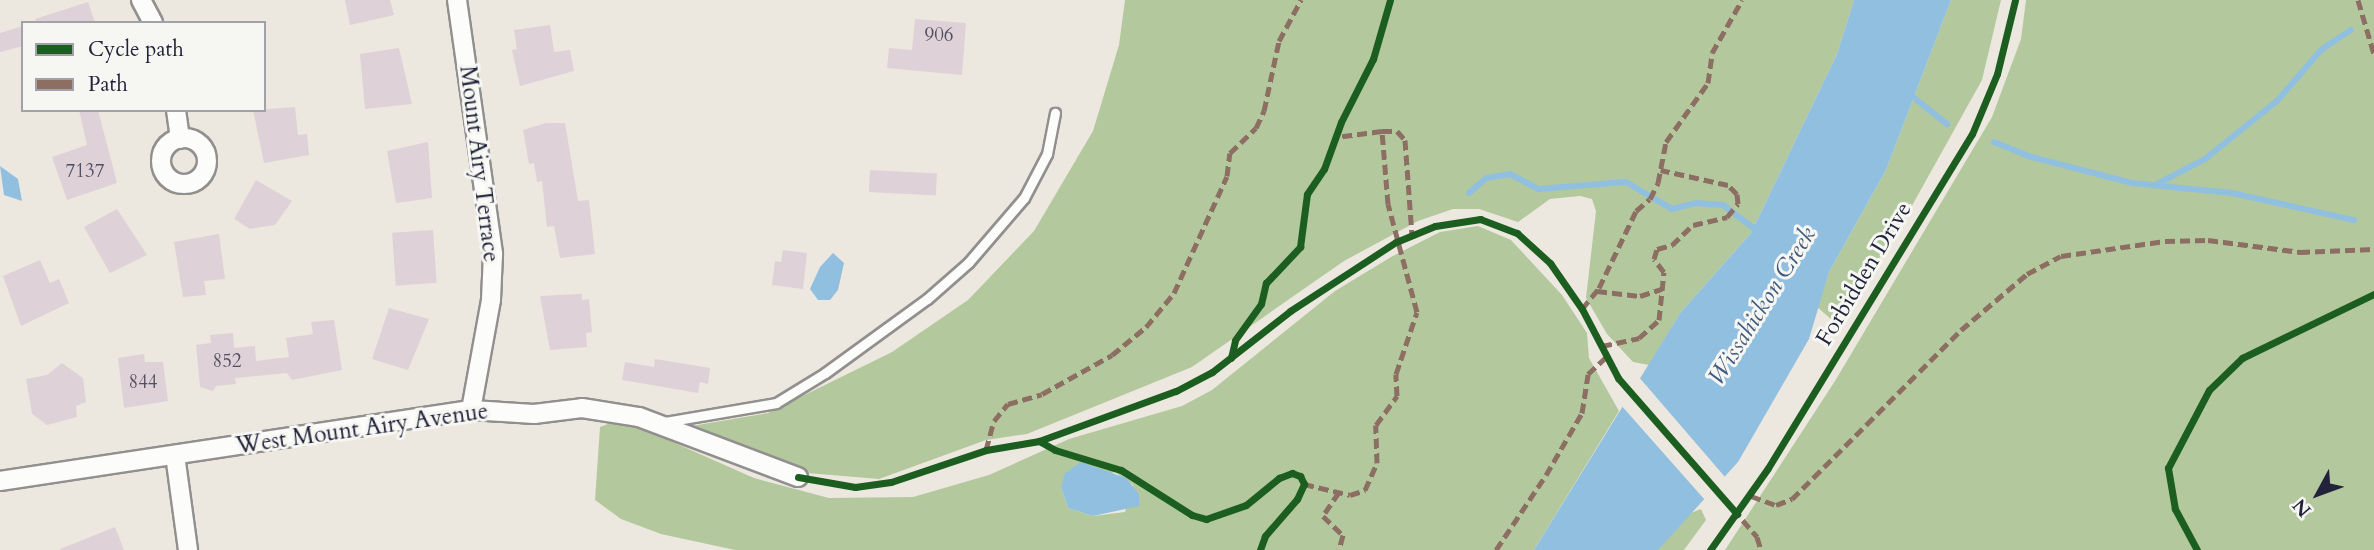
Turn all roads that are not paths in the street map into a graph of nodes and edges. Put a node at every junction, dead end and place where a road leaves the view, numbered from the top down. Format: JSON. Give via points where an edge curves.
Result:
{"nodes":[{"id":1,"x":141,"y":0,"type":"edge"},
{"id":2,"x":457,"y":0,"type":"edge"},
{"id":3,"x":152,"y":21,"type":"edge"},
{"id":4,"x":176,"y":112,"type":"edge"},
{"id":5,"x":1055,"y":113,"type":"dead end"},
{"id":6,"x":180,"y":139,"type":"dead end"},
{"id":7,"x":471,"y":410,"type":"junction"},
{"id":8,"x":656,"y":424,"type":"junction"},
{"id":9,"x":175,"y":455,"type":"junction"},
{"id":10,"x":798,"y":477,"type":"dead end"},
{"id":11,"x":0,"y":481,"type":"edge"},
{"id":12,"x":188,"y":550,"type":"edge"}],
"edges":[{"from":1,"to":3,"type":"street"},
{"from":2,"to":7,"type":"street","name":"Mount Airy Terrace","via":[[493,254],[491,300]]},
{"from":4,"to":6,"type":"street"},
{"from":5,"to":8,"type":"lane","via":[[1047,154],[1024,198],[968,263],[927,299],[776,403]]},
{"from":7,"to":8,"type":"street","name":"West Mount Airy Avenue","via":[[534,414],[605,408]]},
{"from":7,"to":9,"type":"street","name":"West Mount Airy Avenue"},
{"from":8,"to":10,"type":"street","name":"West Mount Airy Avenue"},
{"from":9,"to":11,"type":"street","name":"West Mount Airy Avenue"},
{"from":9,"to":12,"type":"street"}]}
